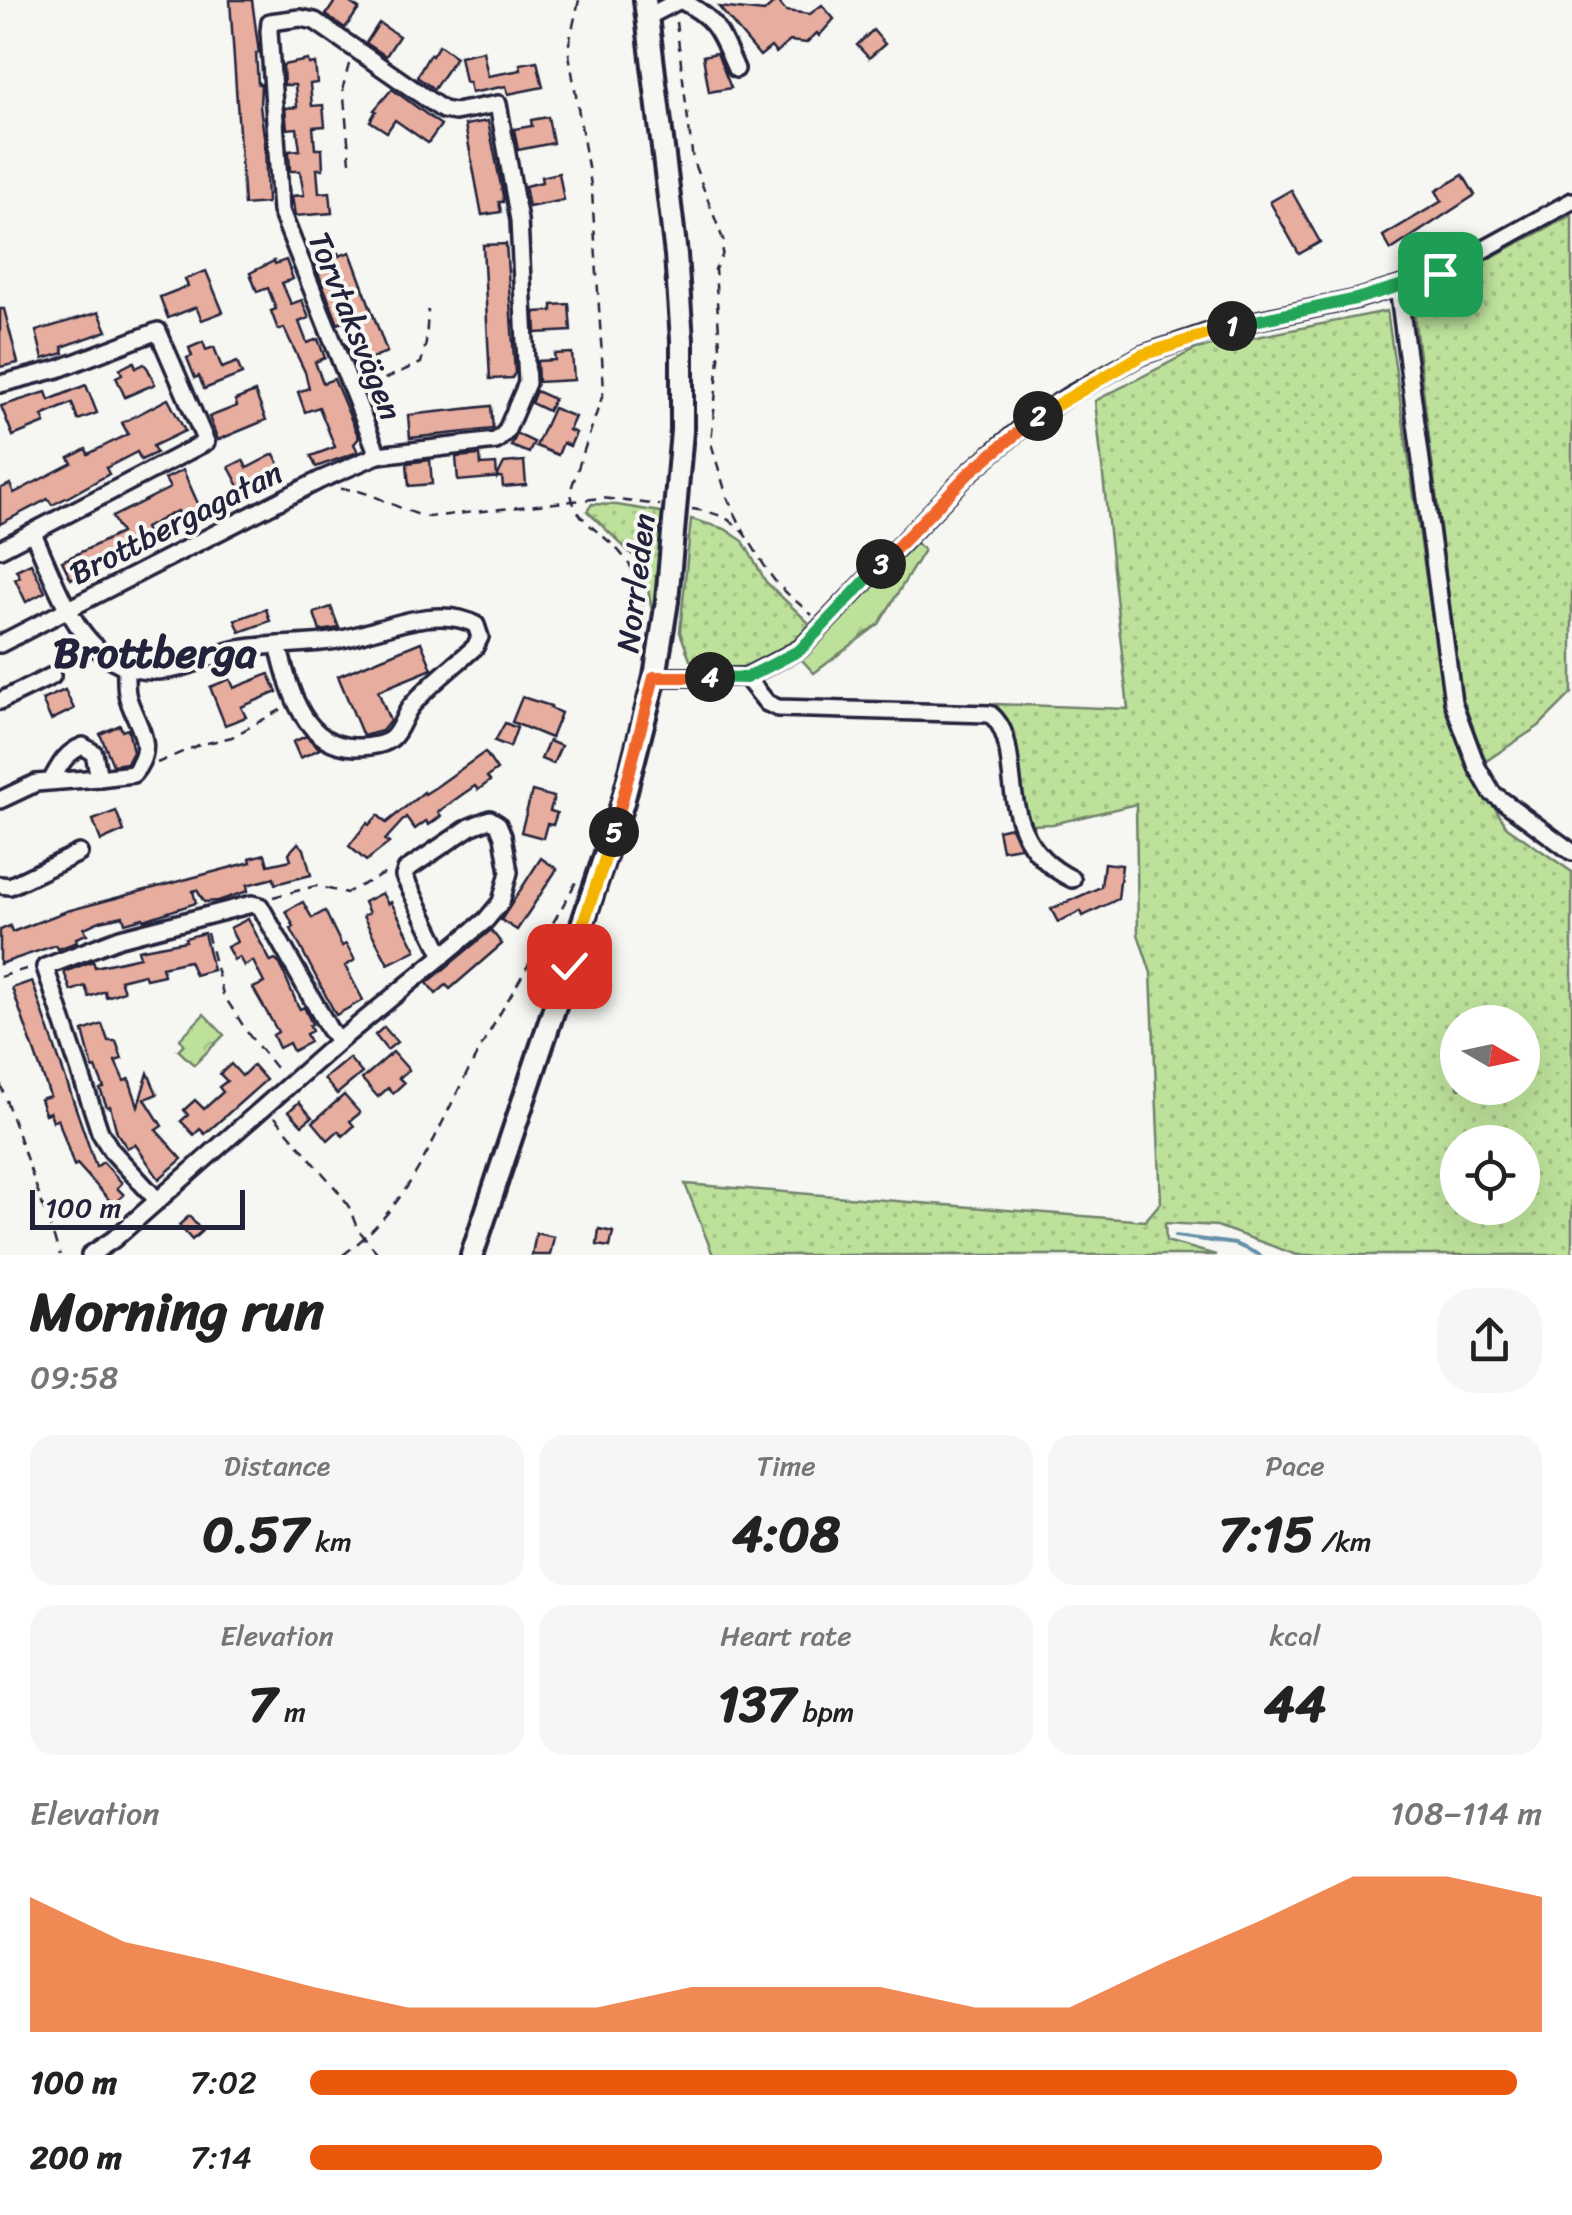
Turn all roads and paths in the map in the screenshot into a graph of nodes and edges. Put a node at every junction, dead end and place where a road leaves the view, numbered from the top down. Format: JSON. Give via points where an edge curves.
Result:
{"nodes":[{"id":1,"x":580,"y":0,"type":"edge"},
{"id":2,"x":678,"y":2,"type":"edge"},
{"id":3,"x":646,"y":9,"type":"edge"},
{"id":4,"x":356,"y":50,"type":"junction"},
{"id":5,"x":736,"y":69,"type":"dead end"},
{"id":6,"x":350,"y":162,"type":"dead end"},
{"id":7,"x":1572,"y":201,"type":"edge"},
{"id":8,"x":1398,"y":287,"type":"junction"},
{"id":9,"x":428,"y":310,"type":"dead end"},
{"id":10,"x":0,"y":384,"type":"edge"},
{"id":11,"x":352,"y":392,"type":"junction"},
{"id":12,"x":378,"y":455,"type":"junction"},
{"id":13,"x":335,"y":490,"type":"dead end"},
{"id":14,"x":571,"y":502,"type":"junction"},
{"id":15,"x":666,"y":505,"type":"dead end"},
{"id":16,"x":689,"y":508,"type":"dead end"},
{"id":17,"x":33,"y":533,"type":"junction"},
{"id":18,"x":745,"y":534,"type":"junction"},
{"id":19,"x":0,"y":549,"type":"edge"},
{"id":20,"x":68,"y":608,"type":"junction"},
{"id":21,"x":824,"y":626,"type":"junction"},
{"id":22,"x":643,"y":633,"type":"dead end"},
{"id":23,"x":0,"y":644,"type":"edge"},
{"id":24,"x":278,"y":645,"type":"junction"},
{"id":25,"x":126,"y":665,"type":"junction"},
{"id":26,"x":52,"y":676,"type":"dead end"},
{"id":27,"x":654,"y":677,"type":"junction"},
{"id":28,"x":746,"y":678,"type":"junction"},
{"id":29,"x":0,"y":701,"type":"edge"},
{"id":30,"x":296,"y":703,"type":"junction"},
{"id":31,"x":133,"y":774,"type":"junction"},
{"id":32,"x":99,"y":778,"type":"junction"},
{"id":33,"x":51,"y":781,"type":"junction"},
{"id":34,"x":0,"y":800,"type":"edge"},
{"id":35,"x":1572,"y":852,"type":"edge"},
{"id":36,"x":79,"y":853,"type":"dead end"},
{"id":37,"x":584,"y":867,"type":"dead end"},
{"id":38,"x":404,"y":876,"type":"junction"},
{"id":39,"x":1072,"y":879,"type":"dead end"},
{"id":40,"x":0,"y":886,"type":"edge"},
{"id":41,"x":260,"y":906,"type":"junction"},
{"id":42,"x":203,"y":917,"type":"junction"},
{"id":43,"x":443,"y":956,"type":"junction"},
{"id":44,"x":45,"y":966,"type":"junction"},
{"id":45,"x":0,"y":977,"type":"edge"},
{"id":46,"x":339,"y":1041,"type":"junction"},
{"id":47,"x":0,"y":1084,"type":"edge"},
{"id":48,"x":291,"y":1086,"type":"junction"},
{"id":49,"x":267,"y":1107,"type":"junction"},
{"id":50,"x":506,"y":1153,"type":"junction"},
{"id":51,"x":158,"y":1201,"type":"junction"},
{"id":52,"x":365,"y":1239,"type":"junction"},
{"id":53,"x":60,"y":1255,"type":"edge"},
{"id":54,"x":90,"y":1255,"type":"edge"},
{"id":55,"x":344,"y":1255,"type":"edge"},
{"id":56,"x":378,"y":1255,"type":"edge"},
{"id":57,"x":472,"y":1255,"type":"edge"},
{"id":58,"x":486,"y":1255,"type":"edge"}],
"edges":[{"from":1,"to":14,"type":"path","via":[[568,48],[592,191],[604,391]]},
{"from":2,"to":3,"type":"street"},
{"from":2,"to":5,"type":"street","via":[[718,26]]},
{"from":2,"to":18,"type":"path","via":[[694,162],[724,242],[715,270],[720,348],[711,443]]},
{"from":3,"to":27,"type":"main road","name":"Norrleden","via":[[676,255],[683,398],[669,582]]},
{"from":4,"to":6,"type":"path","via":[[343,87]]},
{"from":4,"to":11,"type":"street","name":"Torvtaksvägen","via":[[315,20],[270,22],[281,211]]},
{"from":4,"to":12,"type":"street","name":"Torvtaksvägen","via":[[443,110],[498,104],[522,276],[527,383],[506,432],[496,441]]},
{"from":7,"to":8,"type":"street","via":[[1440,274]]},
{"from":8,"to":21,"type":"street","via":[[1184,340],[1070,395],[970,472]]},
{"from":8,"to":35,"type":"street","via":[[1453,702],[1492,793]]},
{"from":9,"to":11,"type":"path","via":[[421,363]]},
{"from":10,"to":17,"type":"street","via":[[158,331],[206,442]]},
{"from":11,"to":12,"type":"street","name":"Torvtaksvägen"},
{"from":12,"to":20,"type":"street","name":"Brottbergagatan"},
{"from":13,"to":14,"type":"path","via":[[351,489],[429,517]]},
{"from":14,"to":15,"type":"path"},
{"from":14,"to":22,"type":"path","via":[[634,571],[644,602]]},
{"from":16,"to":18,"type":"path","via":[[734,522]]},
{"from":17,"to":19,"type":"street"},
{"from":17,"to":20,"type":"street"},
{"from":18,"to":21,"type":"path","via":[[773,579]]},
{"from":20,"to":23,"type":"street","name":"Brottbergagatan"},
{"from":20,"to":25,"type":"street","via":[[90,645]]},
{"from":21,"to":28,"type":"street","via":[[800,650]]},
{"from":24,"to":25,"type":"street","via":[[230,650],[177,669]]},
{"from":24,"to":30,"type":"street"},
{"from":24,"to":30,"type":"street","via":[[352,637],[410,620],[464,618],[480,637],[411,706],[392,738],[369,747],[325,740]]},
{"from":25,"to":31,"type":"street","via":[[126,692],[146,744]]},
{"from":26,"to":29,"type":"street"},
{"from":27,"to":28,"type":"street"},
{"from":27,"to":50,"type":"main road","name":"Norrleden","via":[[618,818]]},
{"from":28,"to":39,"type":"street","via":[[778,708],[990,714],[1003,731],[1025,835],[1050,868]]},
{"from":30,"to":31,"type":"path","via":[[232,737]]},
{"from":31,"to":32,"type":"street"},
{"from":32,"to":33,"type":"street"},
{"from":32,"to":33,"type":"street","via":[[94,753],[83,746],[72,750]]},
{"from":33,"to":34,"type":"street"},
{"from":36,"to":40,"type":"street"},
{"from":37,"to":52,"type":"path","via":[[416,1176]]},
{"from":38,"to":41,"type":"path","via":[[388,872],[346,893],[316,886]]},
{"from":38,"to":43,"type":"street"},
{"from":38,"to":43,"type":"street","via":[[481,820],[498,824],[509,872],[500,902]]},
{"from":41,"to":42,"type":"street"},
{"from":41,"to":46,"type":"street"},
{"from":42,"to":44,"type":"street"},
{"from":42,"to":48,"type":"path","via":[[223,994]]},
{"from":43,"to":46,"type":"street"},
{"from":44,"to":45,"type":"path"},
{"from":44,"to":51,"type":"street","via":[[100,1132]]},
{"from":46,"to":48,"type":"street"},
{"from":47,"to":53,"type":"path"},
{"from":48,"to":49,"type":"street"},
{"from":49,"to":51,"type":"street"},
{"from":49,"to":52,"type":"path","via":[[338,1190]]},
{"from":50,"to":57,"type":"main road","name":"Norrleden"},
{"from":50,"to":58,"type":"main road","name":"Norrleden"},
{"from":51,"to":54,"type":"street"},
{"from":52,"to":55,"type":"path"},
{"from":52,"to":56,"type":"path"}]}
